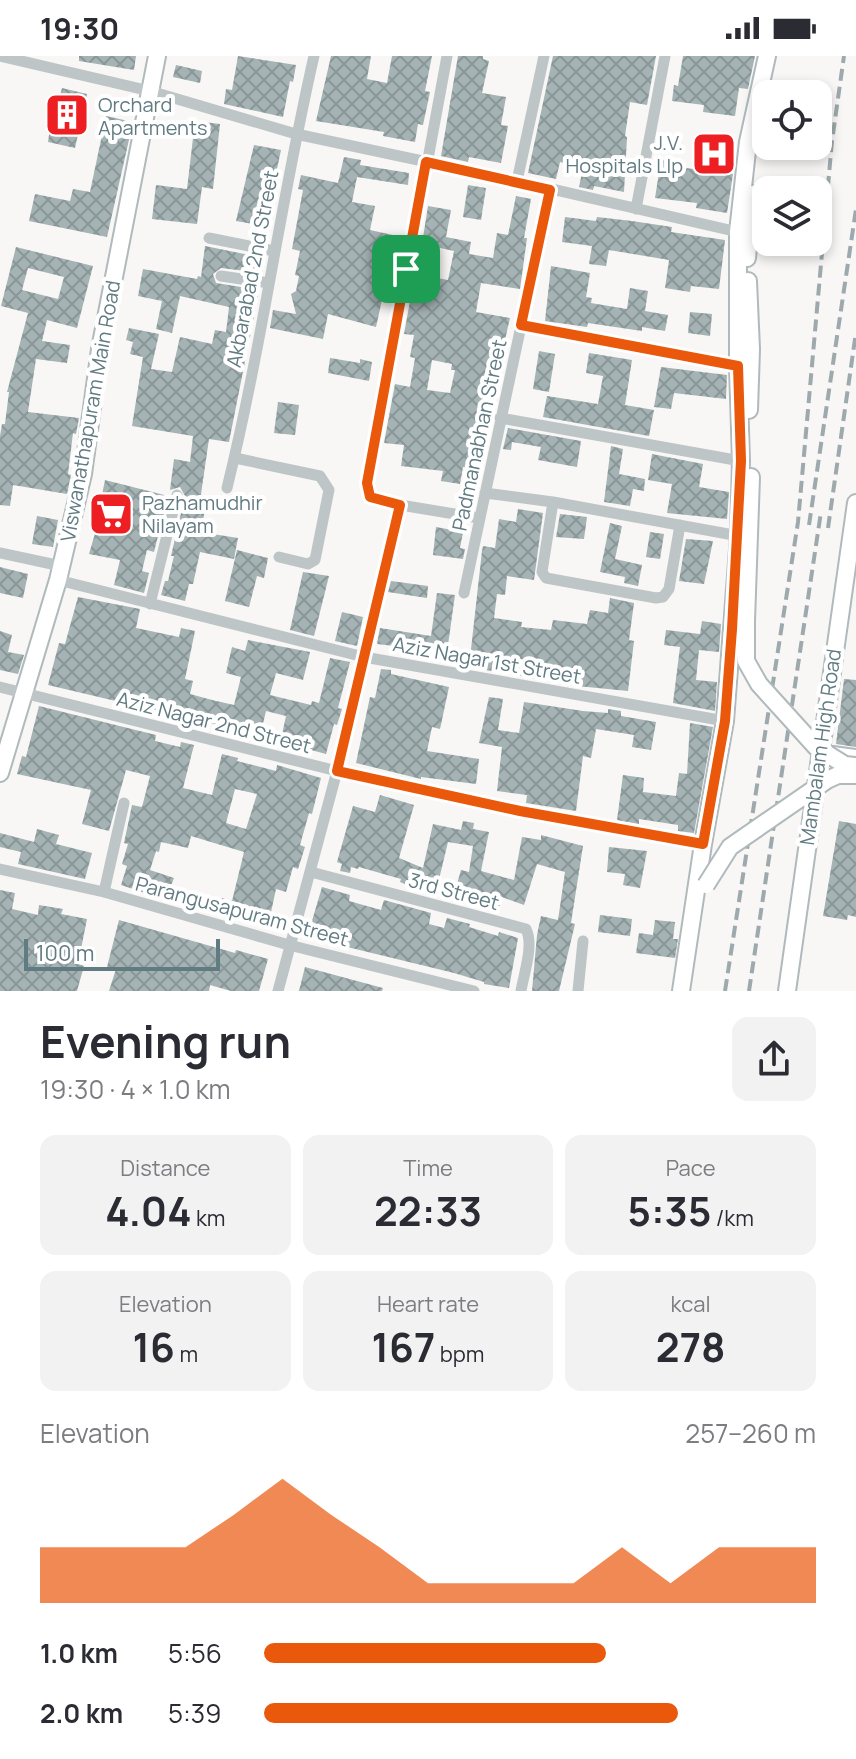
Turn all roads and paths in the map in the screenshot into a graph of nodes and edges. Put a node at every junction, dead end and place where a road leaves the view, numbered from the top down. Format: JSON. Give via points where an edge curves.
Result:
{"nodes":[{"id":1,"x":0,"y":56,"type":"edge"},
{"id":2,"x":157,"y":56,"type":"edge"},
{"id":3,"x":314,"y":56,"type":"edge"},
{"id":4,"x":447,"y":56,"type":"edge"},
{"id":5,"x":544,"y":56,"type":"edge"},
{"id":6,"x":665,"y":56,"type":"edge"},
{"id":7,"x":767,"y":56,"type":"edge"},
{"id":8,"x":762,"y":80,"type":"edge"},
{"id":9,"x":150,"y":91,"type":"junction"},
{"id":10,"x":752,"y":125,"type":"edge"},
{"id":11,"x":296,"y":134,"type":"junction"},
{"id":12,"x":756,"y":160,"type":"edge"},
{"id":13,"x":426,"y":162,"type":"junction"},
{"id":14,"x":517,"y":181,"type":"junction"},
{"id":15,"x":550,"y":190,"type":"junction"},
{"id":16,"x":636,"y":209,"type":"junction"},
{"id":17,"x":738,"y":232,"type":"junction"},
{"id":18,"x":209,"y":238,"type":"dead end"},
{"id":19,"x":274,"y":251,"type":"junction"},
{"id":20,"x":221,"y":276,"type":"dead end"},
{"id":21,"x":269,"y":283,"type":"junction"},
{"id":22,"x":521,"y":325,"type":"junction"},
{"id":23,"x":738,"y":366,"type":"junction"},
{"id":24,"x":500,"y":418,"type":"junction"},
{"id":25,"x":235,"y":458,"type":"junction"},
{"id":26,"x":741,"y":461,"type":"junction"},
{"id":27,"x":227,"y":488,"type":"dead end"},
{"id":28,"x":485,"y":493,"type":"junction"},
{"id":29,"x":177,"y":495,"type":"dead end"},
{"id":30,"x":553,"y":502,"type":"junction"},
{"id":31,"x":856,"y":503,"type":"edge"},
{"id":32,"x":400,"y":505,"type":"junction"},
{"id":33,"x":479,"y":518,"type":"junction"},
{"id":34,"x":680,"y":525,"type":"junction"},
{"id":35,"x":739,"y":536,"type":"junction"},
{"id":36,"x":0,"y":553,"type":"edge"},
{"id":37,"x":279,"y":557,"type":"dead end"},
{"id":38,"x":59,"y":573,"type":"junction"},
{"id":39,"x":464,"y":593,"type":"dead end"},
{"id":40,"x":150,"y":604,"type":"junction"},
{"id":41,"x":848,"y":604,"type":"edge"},
{"id":42,"x":364,"y":657,"type":"junction"},
{"id":43,"x":0,"y":687,"type":"edge"},
{"id":44,"x":25,"y":693,"type":"junction"},
{"id":45,"x":725,"y":721,"type":"junction"},
{"id":46,"x":819,"y":753,"type":"junction"},
{"id":47,"x":852,"y":760,"type":"edge"},
{"id":48,"x":337,"y":771,"type":"junction"},
{"id":49,"x":0,"y":773,"type":"edge"},
{"id":50,"x":853,"y":780,"type":"edge"},
{"id":51,"x":815,"y":783,"type":"junction"},
{"id":52,"x":124,"y":803,"type":"dead end"},
{"id":53,"x":703,"y":844,"type":"junction"},
{"id":54,"x":0,"y":869,"type":"edge"},
{"id":55,"x":311,"y":872,"type":"junction"},
{"id":56,"x":104,"y":892,"type":"junction"},
{"id":57,"x":583,"y":941,"type":"dead end"},
{"id":58,"x":289,"y":945,"type":"junction"},
{"id":59,"x":278,"y":991,"type":"edge"},
{"id":60,"x":474,"y":991,"type":"edge"},
{"id":61,"x":521,"y":991,"type":"edge"},
{"id":62,"x":578,"y":991,"type":"edge"},
{"id":63,"x":681,"y":991,"type":"edge"},
{"id":64,"x":690,"y":991,"type":"edge"},
{"id":65,"x":787,"y":991,"type":"edge"}],
"edges":[{"from":1,"to":9,"type":"street"},
{"from":2,"to":9,"type":"street","name":"Viswanathapuram Main Road"},
{"from":3,"to":11,"type":"street","name":"Akbarabad 2nd Street"},
{"from":4,"to":13,"type":"street"},
{"from":5,"to":14,"type":"street"},
{"from":6,"to":16,"type":"street"},
{"from":7,"to":8,"type":"street"},
{"from":9,"to":11,"type":"street"},
{"from":9,"to":38,"type":"street","name":"Viswanathapuram Main Road","via":[[100,349],[83,474]]},
{"from":10,"to":17,"type":"street"},
{"from":11,"to":13,"type":"street"},
{"from":11,"to":19,"type":"street","name":"Akbarabad 2nd Street"},
{"from":12,"to":47,"type":"street","bridge":true,"via":[[747,262],[752,507],[746,661],[759,684],[816,747],[845,765]]},
{"from":13,"to":14,"type":"street"},
{"from":13,"to":32,"type":"street","via":[[367,483],[368,494],[376,501]]},
{"from":14,"to":15,"type":"street"},
{"from":15,"to":16,"type":"street"},
{"from":15,"to":22,"type":"street","name":"Padmanabhan Street"},
{"from":16,"to":17,"type":"street"},
{"from":17,"to":23,"type":"street"},
{"from":18,"to":19,"type":"street"},
{"from":19,"to":21,"type":"street","name":"Akbarabad 2nd Street"},
{"from":20,"to":21,"type":"street"},
{"from":21,"to":25,"type":"street","name":"Akbarabad 2nd Street"},
{"from":22,"to":23,"type":"street"},
{"from":22,"to":24,"type":"street","name":"Padmanabhan Street"},
{"from":23,"to":26,"type":"street"},
{"from":24,"to":26,"type":"street"},
{"from":24,"to":28,"type":"street","name":"Padmanabhan Street"},
{"from":25,"to":27,"type":"street","name":"Akbarabad 2nd Street"},
{"from":25,"to":37,"type":"street","via":[[320,476],[329,490],[315,560],[308,564]]},
{"from":26,"to":35,"type":"street"},
{"from":28,"to":30,"type":"street"},
{"from":28,"to":33,"type":"street","name":"Padmanabhan Street"},
{"from":29,"to":40,"type":"street"},
{"from":30,"to":34,"type":"street"},
{"from":30,"to":34,"type":"street","via":[[543,575],[587,586],[663,597],[669,589]]},
{"from":31,"to":41,"type":"street","name":"Mambalam High Road"},
{"from":32,"to":33,"type":"street"},
{"from":32,"to":42,"type":"street"},
{"from":33,"to":39,"type":"street","name":"Padmanabhan Street"},
{"from":34,"to":35,"type":"street"},
{"from":35,"to":45,"type":"street"},
{"from":36,"to":38,"type":"street","name":"Aziz Nagar 1st Street"},
{"from":38,"to":40,"type":"street","name":"Aziz Nagar 1st Street"},
{"from":38,"to":44,"type":"street","name":"Viswanathapuram Main Road"},
{"from":40,"to":42,"type":"street","name":"Aziz Nagar 1st Street"},
{"from":41,"to":46,"type":"street","name":"Mambalam High Road"},
{"from":42,"to":45,"type":"street","name":"Aziz Nagar 1st Street"},
{"from":42,"to":48,"type":"street"},
{"from":43,"to":44,"type":"street","name":"Aziz Nagar 2nd Street"},
{"from":44,"to":48,"type":"street","name":"Aziz Nagar 2nd Street"},
{"from":44,"to":49,"type":"street","name":"Viswanathapuram Main Road"},
{"from":45,"to":53,"type":"street"},
{"from":46,"to":47,"type":"street"},
{"from":46,"to":51,"type":"street","name":"Mambalam High Road"},
{"from":47,"to":50,"type":"street","via":[[838,769],[840,777]]},
{"from":48,"to":53,"type":"street","name":"Aziz Nagar 2nd Street"},
{"from":48,"to":55,"type":"street"},
{"from":50,"to":51,"type":"street"},
{"from":50,"to":64,"type":"street","bridge":true,"via":[[838,775],[827,780],[730,847],[706,885]]},
{"from":51,"to":65,"type":"street","name":"Mambalam High Road"},
{"from":52,"to":56,"type":"street"},
{"from":53,"to":63,"type":"street"},
{"from":54,"to":56,"type":"street","name":"Parangusapuram Street"},
{"from":55,"to":58,"type":"street"},
{"from":55,"to":61,"type":"street","name":"3rd Street","via":[[526,929]]},
{"from":56,"to":58,"type":"street","name":"Parangusapuram Street"},
{"from":57,"to":62,"type":"street"},
{"from":58,"to":59,"type":"street"},
{"from":58,"to":60,"type":"street","name":"Parangusapuram Street"}]}
